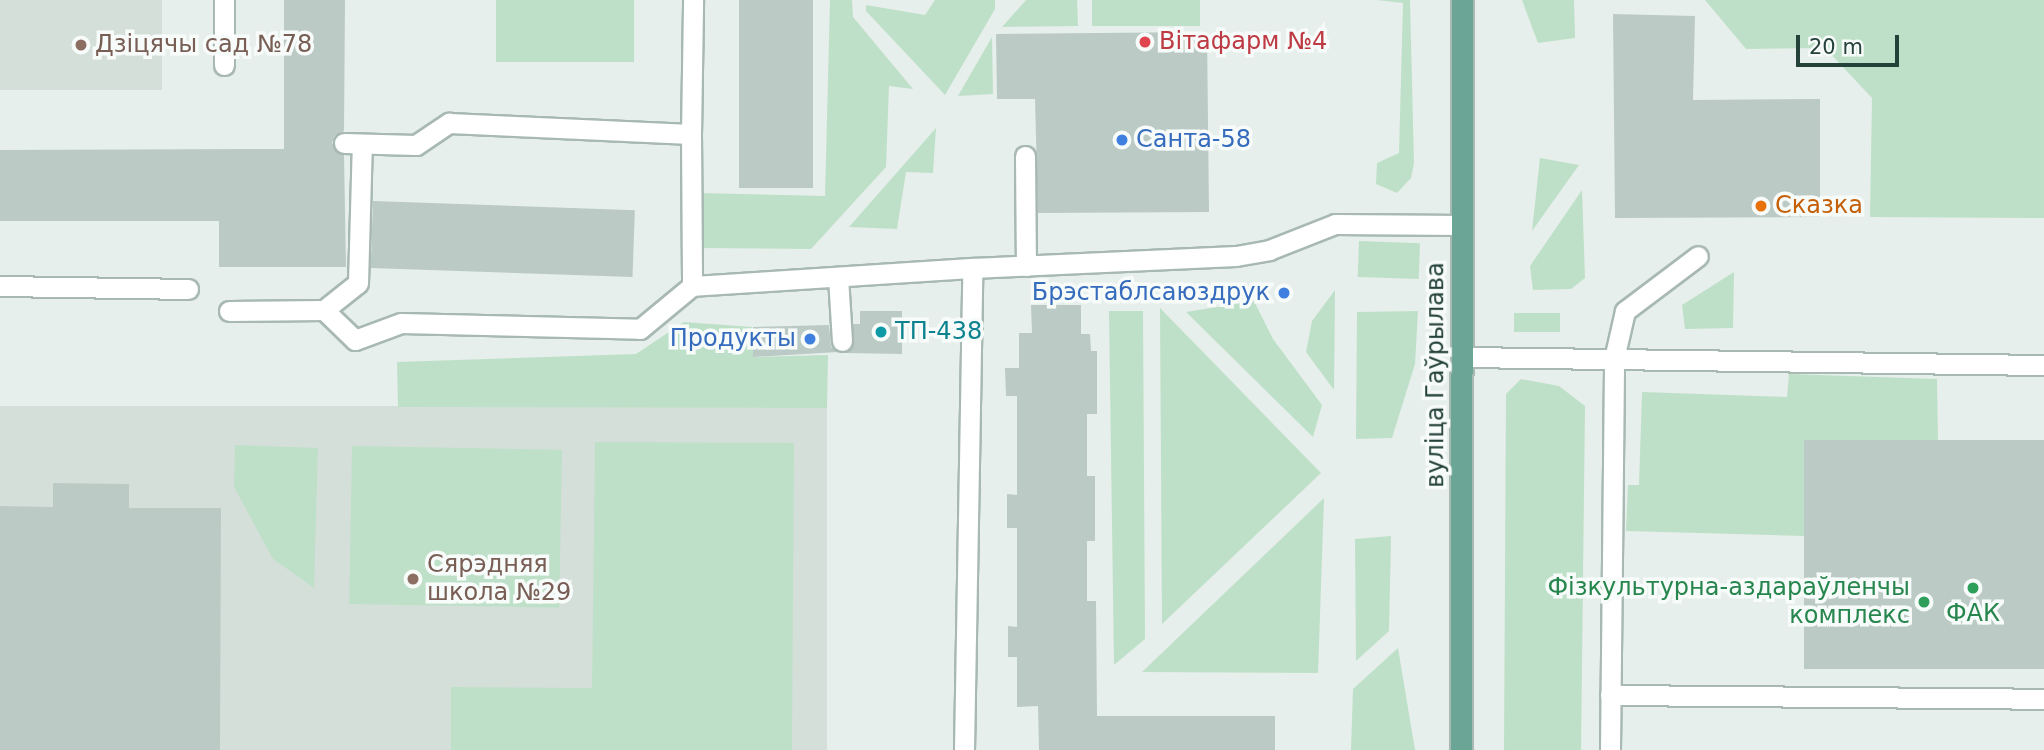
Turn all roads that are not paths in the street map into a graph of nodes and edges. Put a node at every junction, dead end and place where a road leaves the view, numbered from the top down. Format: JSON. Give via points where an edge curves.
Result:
{"nodes":[{"id":1,"x":224,"y":0,"type":"edge"},
{"id":2,"x":693,"y":0,"type":"edge"},
{"id":3,"x":1462,"y":0,"type":"edge"},
{"id":4,"x":224,"y":65,"type":"dead end"},
{"id":5,"x":691,"y":134,"type":"junction"},
{"id":6,"x":1025,"y":156,"type":"dead end"},
{"id":7,"x":1462,"y":225,"type":"junction"},
{"id":8,"x":1698,"y":256,"type":"dead end"},
{"id":9,"x":1026,"y":267,"type":"junction"},
{"id":10,"x":972,"y":268,"type":"junction"},
{"id":11,"x":838,"y":276,"type":"junction"},
{"id":12,"x":0,"y":286,"type":"edge"},
{"id":13,"x":692,"y":286,"type":"junction"},
{"id":14,"x":188,"y":289,"type":"dead end"},
{"id":15,"x":324,"y":310,"type":"junction"},
{"id":16,"x":229,"y":311,"type":"dead end"},
{"id":17,"x":842,"y":341,"type":"dead end"},
{"id":18,"x":1464,"y":357,"type":"junction"},
{"id":19,"x":1614,"y":359,"type":"junction"},
{"id":20,"x":2044,"y":365,"type":"edge"},
{"id":21,"x":1610,"y":695,"type":"junction"},
{"id":22,"x":2044,"y":699,"type":"edge"},
{"id":23,"x":964,"y":750,"type":"edge"},
{"id":24,"x":1461,"y":750,"type":"edge"},
{"id":25,"x":1610,"y":750,"type":"edge"}],
"edges":[{"from":1,"to":4,"type":"lane"},
{"from":2,"to":5,"type":"lane"},
{"from":3,"to":7,"type":"main road","name":"вуліца Гаўрылава"},
{"from":5,"to":13,"type":"lane"},
{"from":5,"to":15,"type":"lane","via":[[449,123],[416,145],[353,144],[358,283]]},
{"from":6,"to":9,"type":"lane"},
{"from":7,"to":9,"type":"lane","via":[[1335,224],[1269,250],[1236,256]]},
{"from":7,"to":18,"type":"main road","name":"вуліца Гаўрылава"},
{"from":8,"to":19,"type":"lane","via":[[1625,311]]},
{"from":9,"to":10,"type":"lane"},
{"from":10,"to":11,"type":"lane"},
{"from":10,"to":23,"type":"lane"},
{"from":11,"to":13,"type":"lane"},
{"from":11,"to":17,"type":"lane"},
{"from":12,"to":14,"type":"lane"},
{"from":13,"to":15,"type":"lane","via":[[640,330],[401,323],[355,340]]},
{"from":15,"to":16,"type":"lane"},
{"from":18,"to":19,"type":"lane"},
{"from":18,"to":24,"type":"main road","name":"вуліца Гаўрылава"},
{"from":19,"to":20,"type":"lane"},
{"from":19,"to":21,"type":"lane"},
{"from":21,"to":22,"type":"lane"},
{"from":21,"to":25,"type":"lane"}]}
